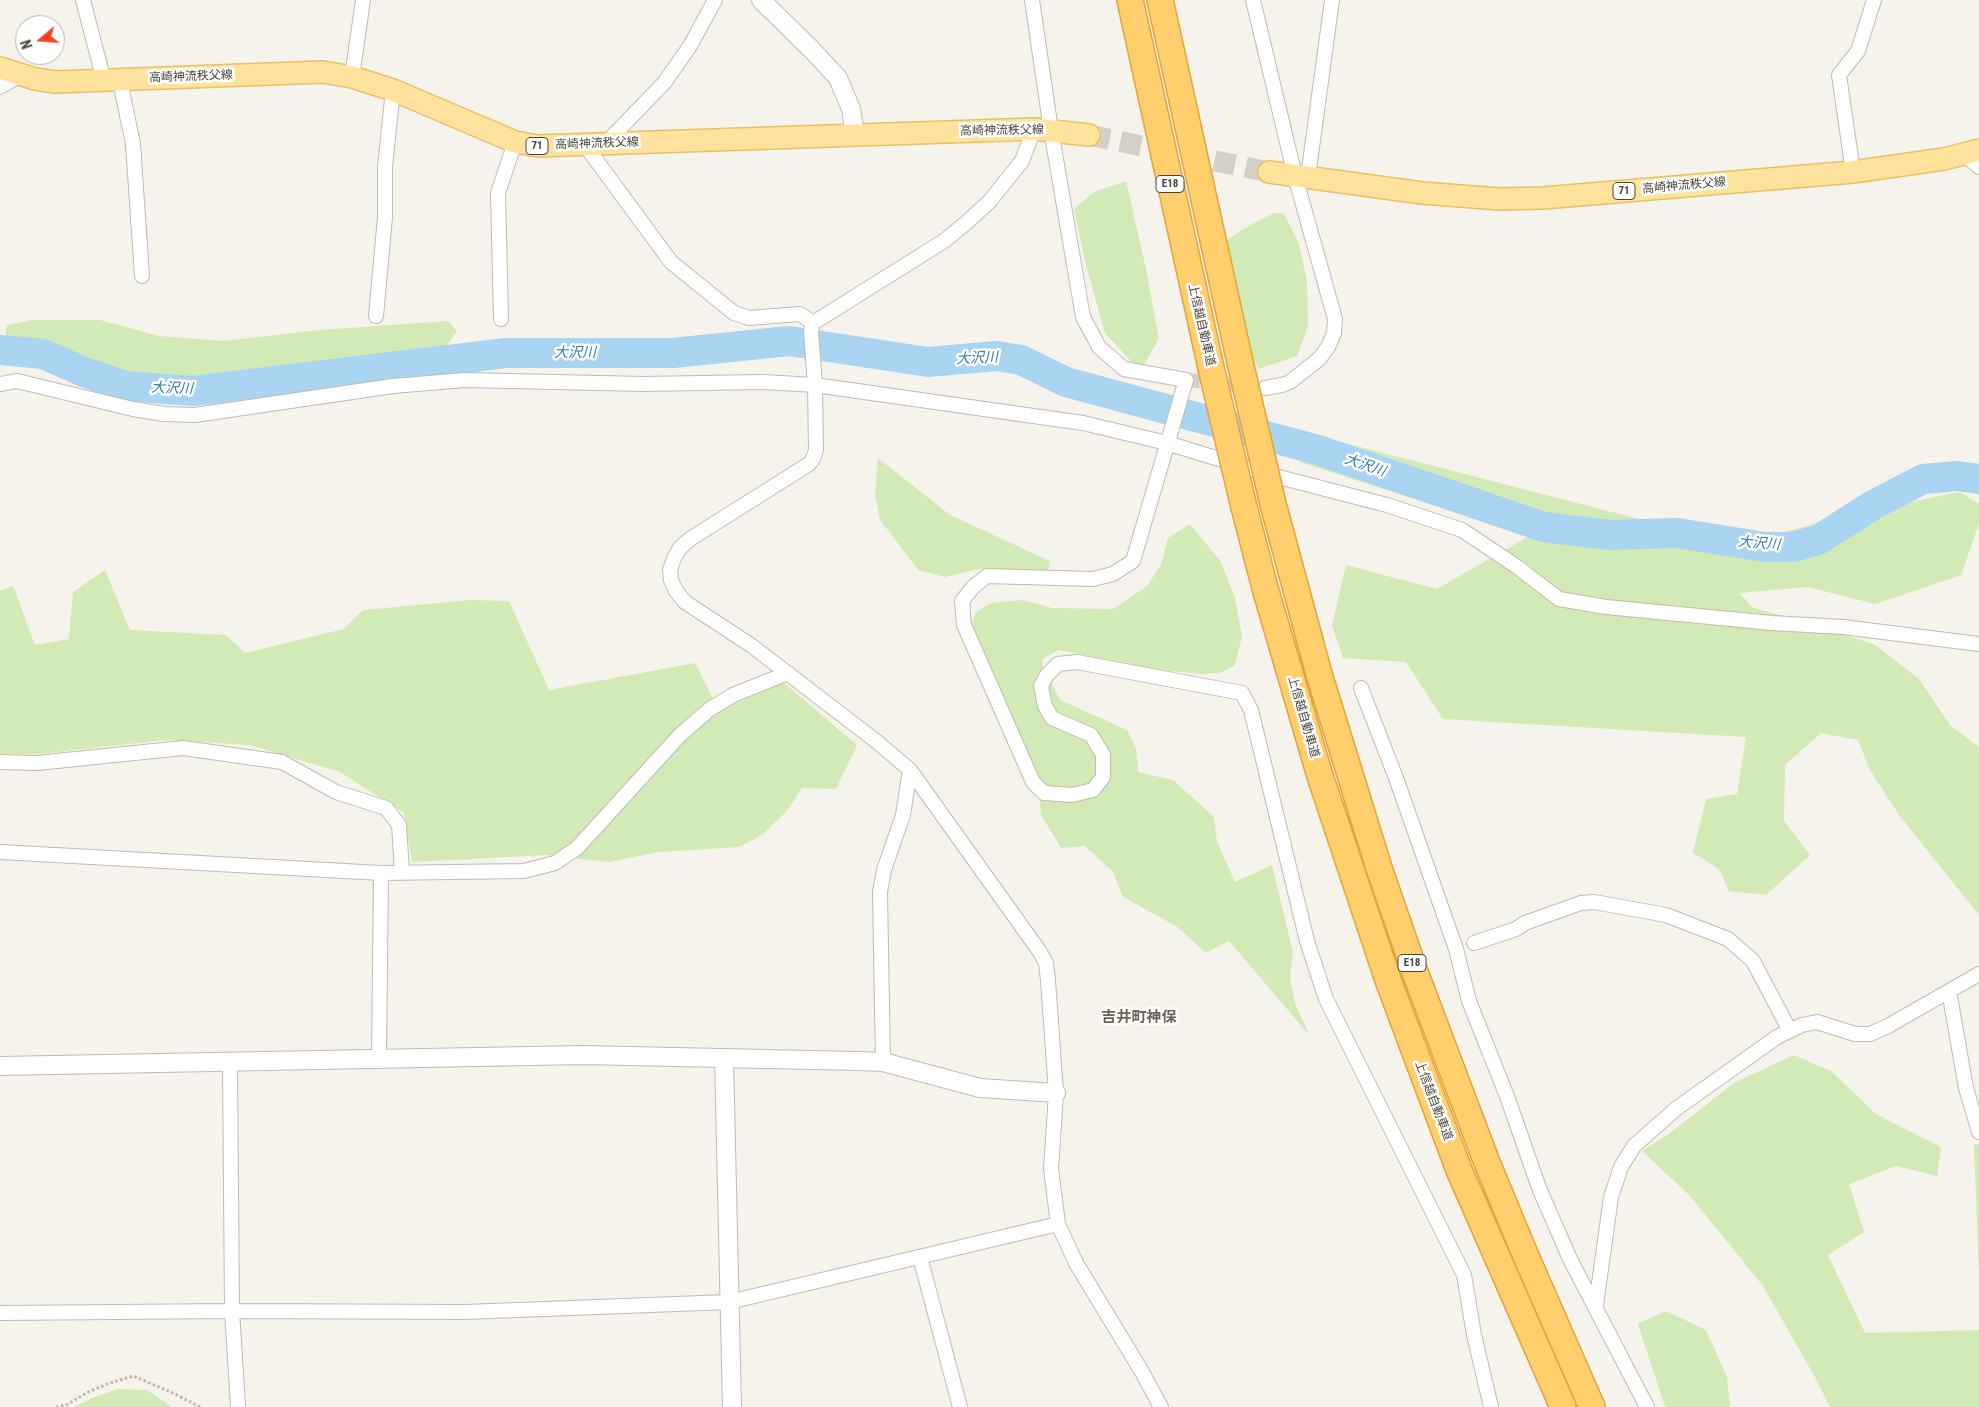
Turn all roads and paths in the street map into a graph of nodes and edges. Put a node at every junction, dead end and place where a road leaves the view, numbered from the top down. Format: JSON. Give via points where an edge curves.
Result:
{"nodes":[{"id":1,"x":83,"y":0,"type":"edge"},
{"id":2,"x":363,"y":0,"type":"edge"},
{"id":3,"x":714,"y":0,"type":"edge"},
{"id":4,"x":761,"y":0,"type":"edge"},
{"id":5,"x":1032,"y":0,"type":"edge"},
{"id":6,"x":1130,"y":0,"type":"edge"},
{"id":7,"x":1160,"y":0,"type":"edge"},
{"id":8,"x":1253,"y":0,"type":"edge"},
{"id":9,"x":1332,"y":0,"type":"edge"},
{"id":10,"x":1874,"y":0,"type":"edge"},
{"id":11,"x":10,"y":72,"type":"edge"},
{"id":12,"x":352,"y":77,"type":"junction"},
{"id":13,"x":112,"y":81,"type":"junction"},
{"id":14,"x":0,"y":87,"type":"edge"},
{"id":15,"x":393,"y":90,"type":"junction"},
{"id":16,"x":1043,"y":129,"type":"junction"},
{"id":17,"x":855,"y":134,"type":"junction"},
{"id":18,"x":1089,"y":135,"type":"tunnel mouth"},
{"id":19,"x":516,"y":142,"type":"junction"},
{"id":20,"x":595,"y":144,"type":"junction"},
{"id":21,"x":1974,"y":157,"type":"edge"},
{"id":22,"x":1269,"y":172,"type":"tunnel mouth"},
{"id":23,"x":1853,"y":172,"type":"junction"},
{"id":24,"x":1302,"y":177,"type":"junction"},
{"id":25,"x":142,"y":276,"type":"dead end"},
{"id":26,"x":376,"y":316,"type":"dead end"},
{"id":27,"x":501,"y":319,"type":"dead end"},
{"id":28,"x":813,"y":323,"type":"junction"},
{"id":29,"x":0,"y":384,"type":"edge"},
{"id":30,"x":815,"y":385,"type":"junction"},
{"id":31,"x":1265,"y":388,"type":"tunnel mouth"},
{"id":32,"x":1167,"y":443,"type":"junction"},
{"id":33,"x":1979,"y":644,"type":"edge"},
{"id":34,"x":788,"y":673,"type":"junction"},
{"id":35,"x":1361,"y":688,"type":"dead end"},
{"id":36,"x":0,"y":762,"type":"edge"},
{"id":37,"x":910,"y":770,"type":"junction"},
{"id":38,"x":0,"y":852,"type":"edge"},
{"id":39,"x":381,"y":872,"type":"junction"},
{"id":40,"x":402,"y":872,"type":"junction"},
{"id":41,"x":1474,"y":943,"type":"dead end"},
{"id":42,"x":1979,"y":974,"type":"edge"},
{"id":43,"x":1948,"y":991,"type":"junction"},
{"id":44,"x":1790,"y":1031,"type":"junction"},
{"id":45,"x":724,"y":1058,"type":"junction"},
{"id":46,"x":379,"y":1060,"type":"junction"},
{"id":47,"x":883,"y":1062,"type":"junction"},
{"id":48,"x":230,"y":1063,"type":"junction"},
{"id":49,"x":0,"y":1066,"type":"edge"},
{"id":50,"x":1056,"y":1093,"type":"junction"},
{"id":51,"x":1979,"y":1132,"type":"edge"},
{"id":52,"x":1058,"y":1224,"type":"junction"},
{"id":53,"x":920,"y":1257,"type":"junction"},
{"id":54,"x":729,"y":1302,"type":"junction"},
{"id":55,"x":1596,"y":1305,"type":"junction"},
{"id":56,"x":232,"y":1312,"type":"junction"},
{"id":57,"x":0,"y":1313,"type":"edge"},
{"id":58,"x":1642,"y":1405,"type":"edge"},
{"id":59,"x":56,"y":1407,"type":"edge"},
{"id":60,"x":200,"y":1407,"type":"edge"},
{"id":61,"x":238,"y":1407,"type":"edge"},
{"id":62,"x":732,"y":1407,"type":"edge"},
{"id":63,"x":960,"y":1407,"type":"edge"},
{"id":64,"x":1161,"y":1407,"type":"edge"},
{"id":65,"x":1491,"y":1407,"type":"edge"},
{"id":66,"x":1563,"y":1407,"type":"edge"},
{"id":67,"x":1592,"y":1407,"type":"edge"}],
"edges":[{"from":1,"to":13,"type":"street"},
{"from":2,"to":12,"type":"street"},
{"from":3,"to":20,"type":"street","via":[[690,46],[664,83]]},
{"from":4,"to":17,"type":"street","via":[[838,78],[851,109]]},
{"from":5,"to":16,"type":"street"},
{"from":6,"to":66,"type":"highway","name":"上信越自動車道","number":"E18","bridge":true,"via":[[1244,507],[1320,776],[1388,980],[1460,1170]]},
{"from":7,"to":67,"type":"highway","number":"E18","bridge":true,"via":[[1273,504],[1322,683],[1415,972],[1476,1135]]},
{"from":8,"to":24,"type":"street"},
{"from":9,"to":24,"type":"street"},
{"from":10,"to":23,"type":"street","via":[[1858,51],[1838,75]]},
{"from":11,"to":13,"type":"main road","name":"高崎神流秩父線","number":"71","via":[[56,82]]},
{"from":11,"to":14,"type":"street"},
{"from":12,"to":13,"type":"main road","name":"高崎神流秩父線","number":"71","via":[[323,72]]},
{"from":12,"to":15,"type":"main road","name":"高崎神流秩父線","number":"71"},
{"from":13,"to":25,"type":"street","via":[[132,144]]},
{"from":15,"to":19,"type":"main road","name":"高崎神流秩父線","number":"71"},
{"from":15,"to":26,"type":"street"},
{"from":16,"to":17,"type":"main road","name":"高崎神流秩父線","number":"71"},
{"from":16,"to":18,"type":"main road","name":"高崎神流秩父線","number":"71"},
{"from":16,"to":28,"type":"street","via":[[989,202],[966,223],[944,241]]},
{"from":16,"to":32,"type":"street","via":[[1083,317],[1099,347],[1124,369],[1186,380]]},
{"from":17,"to":20,"type":"main road","name":"高崎神流秩父線","number":"71"},
{"from":19,"to":20,"type":"main road","name":"高崎神流秩父線","number":"71","via":[[538,146]]},
{"from":19,"to":27,"type":"street","via":[[498,193]]},
{"from":20,"to":28,"type":"street","via":[[671,262],[734,313],[749,318],[800,314]]},
{"from":21,"to":23,"type":"main road","name":"高崎神流秩父線","number":"71"},
{"from":22,"to":24,"type":"main road","name":"高崎神流秩父線","number":"71"},
{"from":23,"to":24,"type":"main road","name":"高崎神流秩父線","number":"71","via":[[1499,199],[1422,193]]},
{"from":24,"to":31,"type":"street","via":[[1335,319],[1334,333],[1328,347],[1308,369],[1282,385]]},
{"from":28,"to":30,"type":"street"},
{"from":29,"to":30,"type":"street","via":[[17,381],[133,410],[195,415],[392,386],[465,380]]},
{"from":30,"to":32,"type":"street","via":[[1084,423]]},
{"from":30,"to":34,"type":"street","via":[[816,450],[813,459],[690,539],[680,548],[670,570],[676,591],[685,602]]},
{"from":32,"to":33,"type":"street","via":[[1271,475],[1387,505],[1462,530],[1559,600],[1772,623],[1843,627]]},
{"from":32,"to":65,"type":"street","via":[[1133,561],[1113,574],[1092,580],[987,576],[973,586],[962,601],[964,625],[1033,782],[1044,793],[1072,795],[1093,790],[1104,777],[1103,755],[1091,735],[1052,718],[1045,706],[1041,686],[1058,664],[1077,662],[1242,694],[1252,710],[1307,941],[1326,999],[1464,1275]]},
{"from":34,"to":37,"type":"street"},
{"from":34,"to":40,"type":"street","via":[[734,695],[710,709],[680,735],[577,848],[555,863],[524,871]]},
{"from":35,"to":55,"type":"street","via":[[1456,949],[1469,1001],[1539,1188],[1570,1259]]},
{"from":36,"to":40,"type":"street","via":[[36,763],[183,748],[282,762],[336,792],[386,808],[399,824]]},
{"from":37,"to":47,"type":"street","via":[[903,815],[880,892]]},
{"from":37,"to":50,"type":"street","via":[[1046,963]]},
{"from":38,"to":39,"type":"street"},
{"from":39,"to":40,"type":"street"},
{"from":39,"to":46,"type":"street"},
{"from":41,"to":44,"type":"street","via":[[1516,930],[1525,923],[1581,903],[1594,902],[1666,915],[1728,939],[1753,961]]},
{"from":42,"to":43,"type":"street"},
{"from":43,"to":44,"type":"street","via":[[1870,1034],[1855,1034],[1817,1022]]},
{"from":43,"to":51,"type":"street","via":[[1966,1088]]},
{"from":44,"to":55,"type":"street","via":[[1677,1108],[1634,1146],[1621,1167],[1611,1198]]},
{"from":45,"to":46,"type":"street","via":[[583,1055]]},
{"from":45,"to":47,"type":"street"},
{"from":45,"to":54,"type":"street"},
{"from":46,"to":48,"type":"street"},
{"from":47,"to":50,"type":"street","via":[[980,1088]]},
{"from":48,"to":49,"type":"street"},
{"from":48,"to":56,"type":"street"},
{"from":50,"to":52,"type":"street","via":[[1051,1170]]},
{"from":52,"to":53,"type":"street"},
{"from":52,"to":64,"type":"street","via":[[1076,1263]]},
{"from":53,"to":54,"type":"street"},
{"from":53,"to":63,"type":"street"},
{"from":54,"to":56,"type":"street","via":[[465,1312]]},
{"from":54,"to":62,"type":"street"},
{"from":55,"to":58,"type":"street"},
{"from":56,"to":57,"type":"street"},
{"from":56,"to":61,"type":"street"},
{"from":59,"to":60,"type":"path","via":[[133,1376]]}]}
